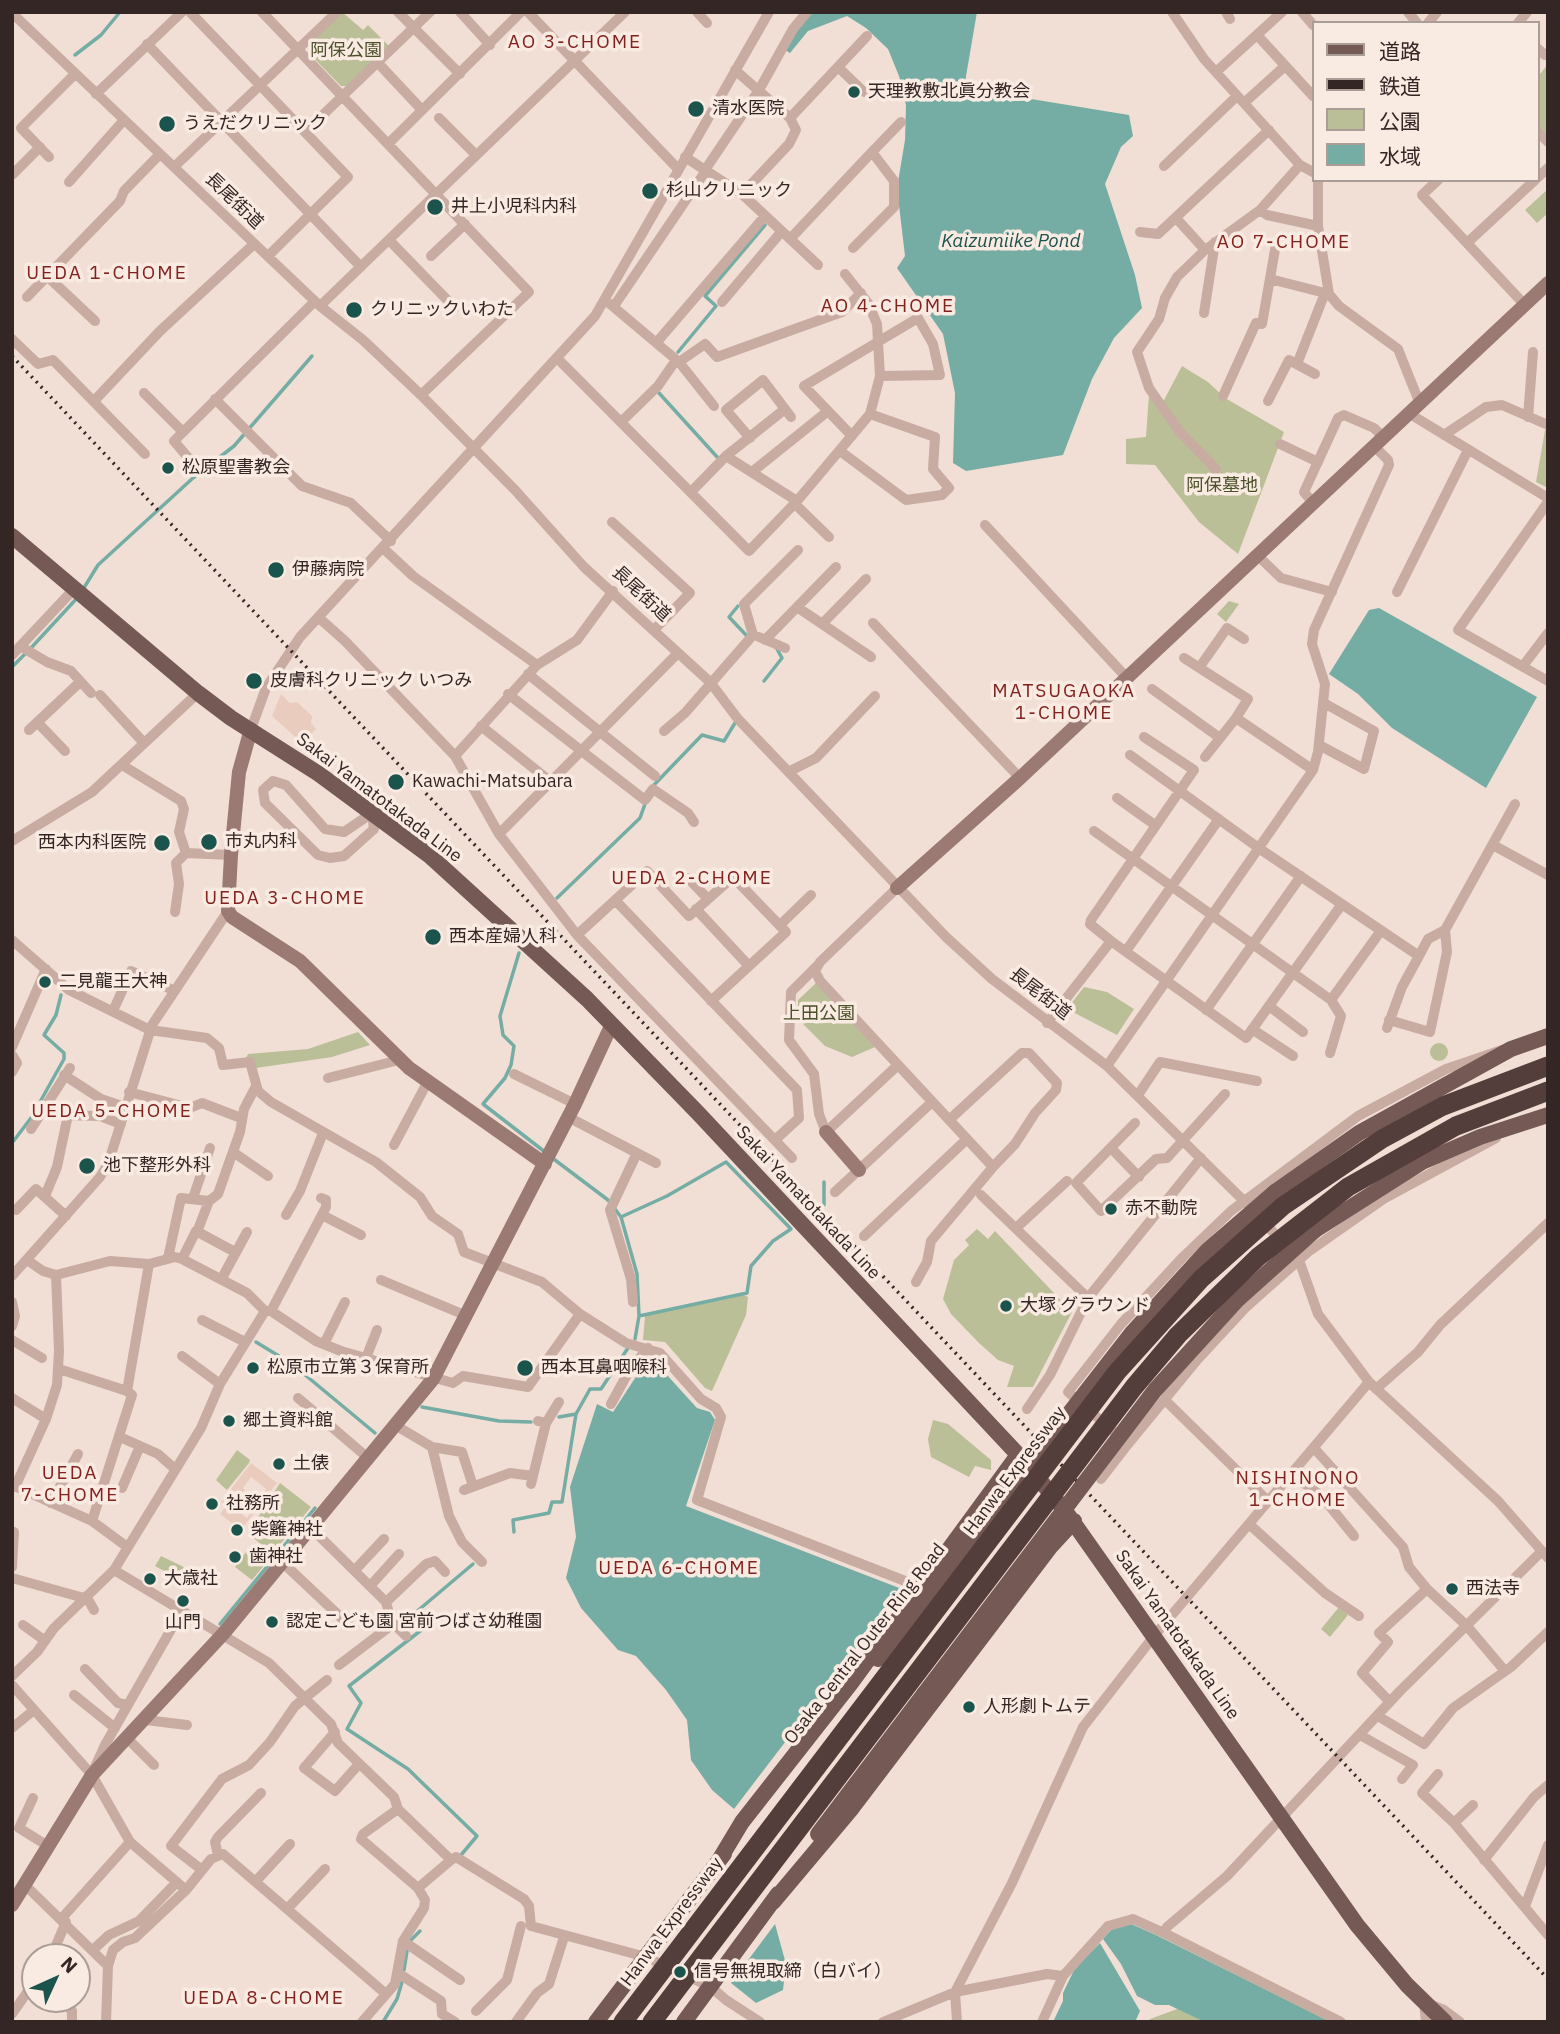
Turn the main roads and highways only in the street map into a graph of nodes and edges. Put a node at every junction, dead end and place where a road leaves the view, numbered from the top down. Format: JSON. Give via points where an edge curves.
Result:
{"nodes":[{"id":1,"x":12,"y":537,"type":"edge"},
{"id":2,"x":1548,"y":1036,"type":"edge"},
{"id":3,"x":1548,"y":1066,"type":"edge"},
{"id":4,"x":1548,"y":1090,"type":"edge"},
{"id":5,"x":1545,"y":1116,"type":"edge"},
{"id":6,"x":1018,"y":1455,"type":"junction"},
{"id":7,"x":1074,"y":1521,"type":"junction"},
{"id":8,"x":718,"y":1862,"type":"junction"},
{"id":9,"x":773,"y":1902,"type":"junction"},
{"id":10,"x":596,"y":2022,"type":"edge"},
{"id":11,"x":623,"y":2022,"type":"edge"},
{"id":12,"x":652,"y":2022,"type":"edge"},
{"id":13,"x":684,"y":2022,"type":"edge"},
{"id":14,"x":1445,"y":2022,"type":"edge"}],
"edges":[{"from":1,"to":6,"type":"main road","name":"Sakai Yamatotakada Line","via":[[198,693],[320,774],[445,870],[612,1024]]},
{"from":2,"to":8,"type":"main road","name":"Osaka Central Outer Ring Road","bridge":true,"via":[[1511,1049],[1359,1133],[1275,1192],[1208,1250],[1132,1333]]},
{"from":3,"to":11,"type":"highway","name":"Hanwa Expressway","bridge":true,"via":[[1443,1106],[1382,1139],[1283,1206],[1201,1279],[1117,1372]]},
{"from":4,"to":12,"type":"highway","bridge":true,"via":[[1456,1126],[1348,1187],[1258,1258],[1178,1335]]},
{"from":5,"to":9,"type":"main road","bridge":true,"via":[[1422,1162],[1315,1230],[1237,1300],[1155,1390],[817,1835]]},
{"from":6,"to":7,"type":"main road","name":"Sakai Yamatotakada Line"},
{"from":6,"to":8,"type":"main road","via":[[742,1822]]},
{"from":7,"to":9,"type":"main road","via":[[844,1818]]},
{"from":7,"to":14,"type":"main road","name":"Sakai Yamatotakada Line","via":[[1357,1925]]},
{"from":8,"to":10,"type":"main road","name":"Osaka Central Outer Ring Road"},
{"from":9,"to":13,"type":"main road"}]}
